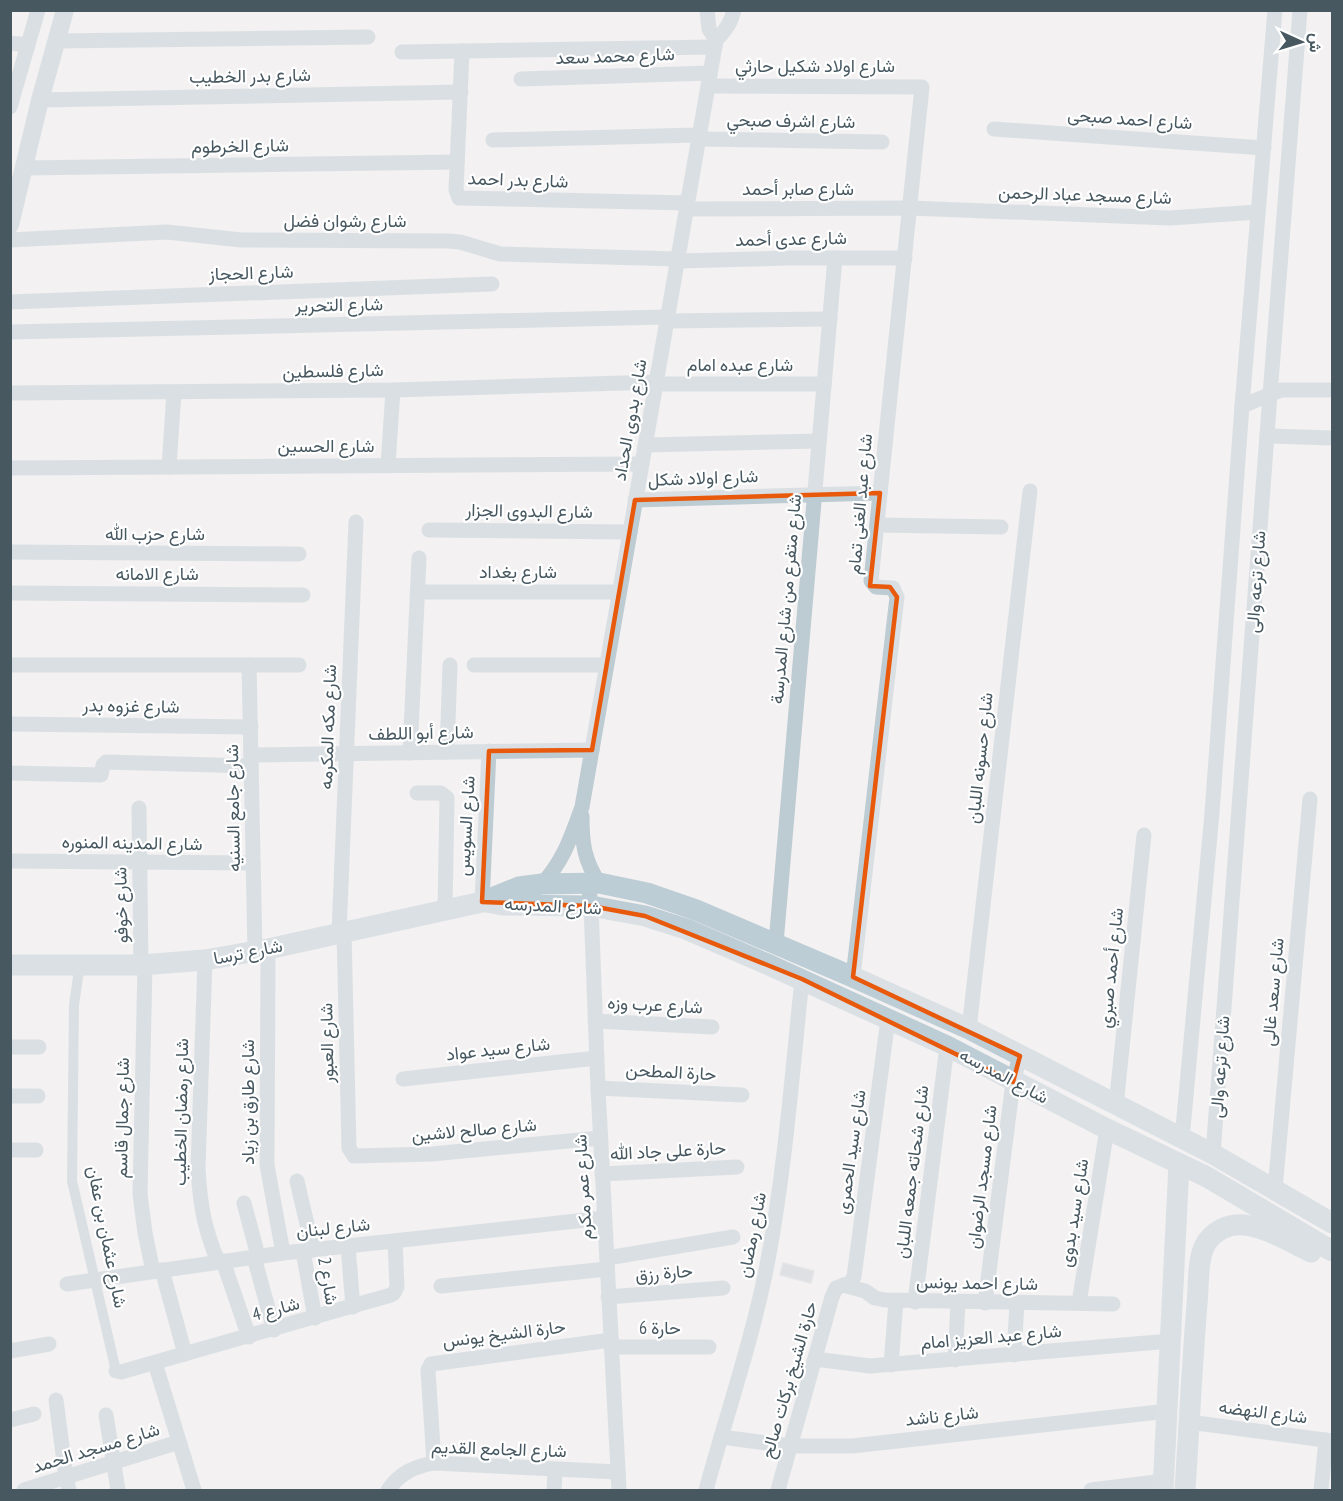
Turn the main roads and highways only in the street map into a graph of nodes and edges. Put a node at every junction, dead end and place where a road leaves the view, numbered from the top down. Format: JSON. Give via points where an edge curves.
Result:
{"nodes":[{"id":1,"x":482,"y":902,"type":"junction"},
{"id":2,"x":10,"y":965,"type":"edge"},
{"id":3,"x":1179,"y":1164,"type":"junction"},
{"id":4,"x":1332,"y":1220,"type":"edge"},
{"id":5,"x":1332,"y":1251,"type":"edge"},
{"id":6,"x":1332,"y":1258,"type":"edge"},
{"id":7,"x":1163,"y":1486,"type":"edge"},
{"id":8,"x":1185,"y":1491,"type":"edge"}],
"edges":[{"from":1,"to":2,"type":"main road","name":"شارع ترسا","via":[[205,960],[143,965]]},
{"from":1,"to":3,"type":"main road","name":"شارع المدرسه","via":[[591,906],[666,922],[947,1046]]},
{"from":1,"to":4,"type":"main road","name":"شارع المدرسه","via":[[519,887],[593,883],[672,901],[969,1029]]},
{"from":3,"to":5,"type":"main road","name":"شارع المدرسه"},
{"from":3,"to":7,"type":"main road"},
{"from":6,"to":8,"type":"main road","via":[[1246,1225],[1230,1226],[1215,1233],[1205,1245]]}]}
